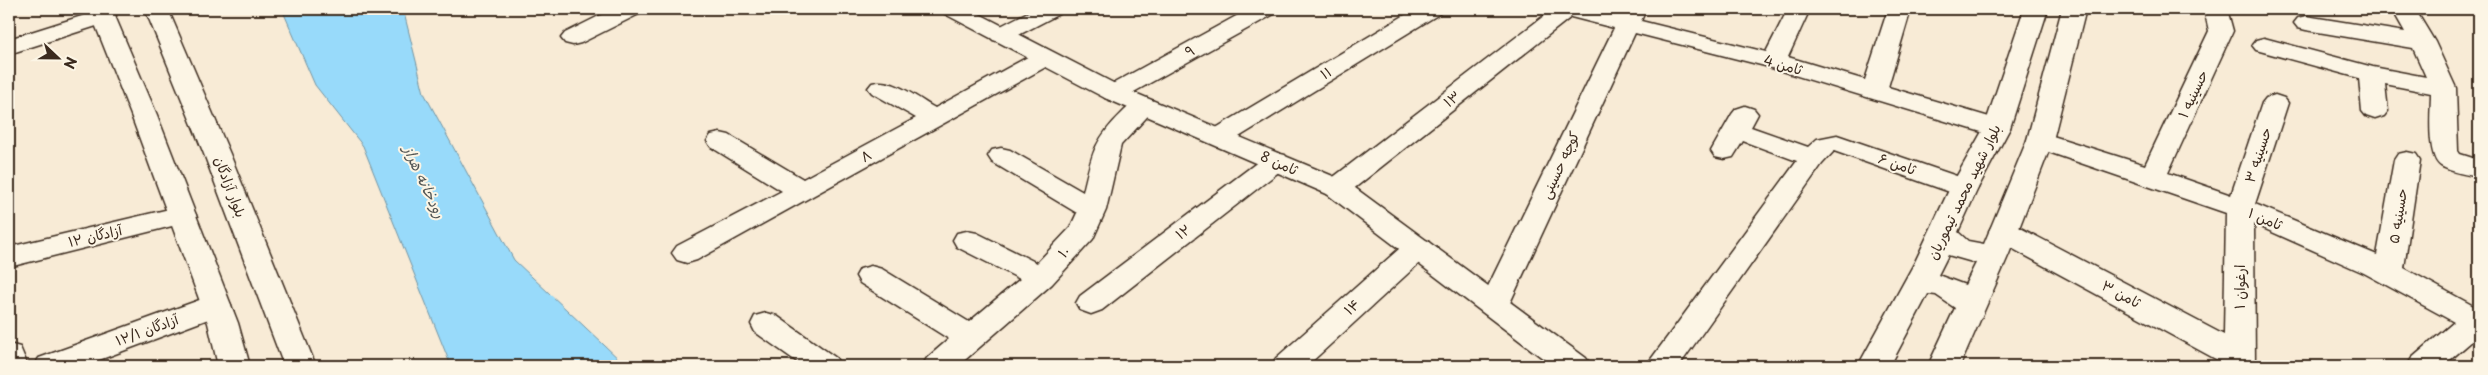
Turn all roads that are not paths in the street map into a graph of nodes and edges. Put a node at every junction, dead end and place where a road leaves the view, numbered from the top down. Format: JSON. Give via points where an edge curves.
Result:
{"nodes":[{"id":1,"x":156,"y":9,"type":"edge"},
{"id":2,"x":631,"y":9,"type":"edge"},
{"id":3,"x":953,"y":9,"type":"edge"},
{"id":4,"x":1052,"y":9,"type":"edge"},
{"id":5,"x":1266,"y":9,"type":"edge"},
{"id":6,"x":1431,"y":9,"type":"edge"},
{"id":7,"x":1567,"y":9,"type":"edge"},
{"id":8,"x":1799,"y":9,"type":"edge"},
{"id":9,"x":1900,"y":9,"type":"edge"},
{"id":10,"x":2036,"y":9,"type":"edge"},
{"id":11,"x":2074,"y":9,"type":"edge"},
{"id":12,"x":2216,"y":9,"type":"edge"},
{"id":13,"x":2404,"y":9,"type":"edge"},
{"id":14,"x":102,"y":12,"type":"edge"},
{"id":15,"x":1630,"y":17,"type":"edge"},
{"id":16,"x":2306,"y":23,"type":"dead end"},
{"id":17,"x":1001,"y":35,"type":"junction"},
{"id":18,"x":573,"y":38,"type":"dead end"},
{"id":19,"x":2423,"y":42,"type":"junction"},
{"id":20,"x":2264,"y":45,"type":"dead end"},
{"id":21,"x":9,"y":47,"type":"edge"},
{"id":22,"x":1044,"y":58,"type":"junction"},
{"id":23,"x":1774,"y":61,"type":"junction"},
{"id":24,"x":2371,"y":74,"type":"junction"},
{"id":25,"x":881,"y":88,"type":"dead end"},
{"id":26,"x":2443,"y":88,"type":"junction"},
{"id":27,"x":1874,"y":92,"type":"junction"},
{"id":28,"x":1114,"y":93,"type":"junction"},
{"id":29,"x":2275,"y":103,"type":"dead end"},
{"id":30,"x":1144,"y":106,"type":"junction"},
{"id":31,"x":2375,"y":111,"type":"dead end"},
{"id":32,"x":933,"y":117,"type":"junction"},
{"id":33,"x":1997,"y":128,"type":"junction"},
{"id":34,"x":1735,"y":131,"type":"dead end"},
{"id":35,"x":1220,"y":137,"type":"junction"},
{"id":36,"x":2040,"y":140,"type":"junction"},
{"id":37,"x":720,"y":141,"type":"dead end"},
{"id":38,"x":1821,"y":150,"type":"junction"},
{"id":39,"x":1001,"y":156,"type":"dead end"},
{"id":40,"x":2407,"y":160,"type":"dead end"},
{"id":41,"x":1276,"y":161,"type":"junction"},
{"id":42,"x":2479,"y":169,"type":"edge"},
{"id":43,"x":2153,"y":176,"type":"junction"},
{"id":44,"x":1337,"y":188,"type":"junction"},
{"id":45,"x":1964,"y":188,"type":"junction"},
{"id":46,"x":803,"y":192,"type":"junction"},
{"id":47,"x":2240,"y":208,"type":"junction"},
{"id":48,"x":1092,"y":210,"type":"junction"},
{"id":49,"x":182,"y":215,"type":"junction"},
{"id":50,"x":1944,"y":232,"type":"junction"},
{"id":51,"x":966,"y":240,"type":"dead end"},
{"id":52,"x":1999,"y":242,"type":"junction"},
{"id":53,"x":1418,"y":248,"type":"junction"},
{"id":54,"x":687,"y":253,"type":"dead end"},
{"id":55,"x":9,"y":257,"type":"edge"},
{"id":56,"x":2389,"y":272,"type":"junction"},
{"id":57,"x":871,"y":276,"type":"dead end"},
{"id":58,"x":1041,"y":277,"type":"junction"},
{"id":59,"x":1917,"y":285,"type":"junction"},
{"id":60,"x":1091,"y":303,"type":"dead end"},
{"id":61,"x":216,"y":305,"type":"junction"},
{"id":62,"x":1494,"y":305,"type":"junction"},
{"id":63,"x":1972,"y":305,"type":"junction"},
{"id":64,"x":2477,"y":322,"type":"edge"},
{"id":65,"x":766,"y":324,"type":"dead end"},
{"id":66,"x":970,"y":337,"type":"junction"},
{"id":67,"x":9,"y":355,"type":"edge"},
{"id":68,"x":2239,"y":361,"type":"edge"},
{"id":69,"x":12,"y":366,"type":"edge"},
{"id":70,"x":50,"y":366,"type":"edge"},
{"id":71,"x":234,"y":366,"type":"edge"},
{"id":72,"x":300,"y":366,"type":"edge"},
{"id":73,"x":825,"y":366,"type":"edge"},
{"id":74,"x":938,"y":366,"type":"edge"},
{"id":75,"x":1287,"y":366,"type":"edge"},
{"id":76,"x":1575,"y":366,"type":"edge"},
{"id":77,"x":1662,"y":366,"type":"edge"},
{"id":78,"x":1874,"y":366,"type":"edge"},
{"id":79,"x":1944,"y":366,"type":"edge"},
{"id":80,"x":2423,"y":366,"type":"edge"}],
"edges":[{"from":1,"to":72,"type":"street","name":"بلوار آزادگان"},
{"from":2,"to":18,"type":"street"},
{"from":3,"to":17,"type":"street","name":"ثامن 8"},
{"from":4,"to":17,"type":"street"},
{"from":5,"to":28,"type":"street","name":"۹"},
{"from":6,"to":35,"type":"street","name":"۱۱"},
{"from":7,"to":15,"type":"street","name":"ثامن 4"},
{"from":7,"to":44,"type":"street","name":"۱۳"},
{"from":8,"to":23,"type":"street"},
{"from":9,"to":27,"type":"street"},
{"from":10,"to":33,"type":"street","name":"بلوار شهید محمد تیموریان"},
{"from":11,"to":36,"type":"street"},
{"from":12,"to":43,"type":"street","name":"حسینیه ۱","via":[[2221,31]]},
{"from":13,"to":19,"type":"street"},
{"from":14,"to":21,"type":"street"},
{"from":14,"to":49,"type":"street"},
{"from":15,"to":23,"type":"street","name":"ثامن 4"},
{"from":15,"to":62,"type":"street","name":"کوچه حسینی"},
{"from":16,"to":19,"type":"street"},
{"from":17,"to":22,"type":"street","name":"ثامن 8"},
{"from":19,"to":26,"type":"street"},
{"from":20,"to":24,"type":"street"},
{"from":22,"to":28,"type":"street","name":"ثامن 8"},
{"from":22,"to":32,"type":"street","name":"۸"},
{"from":23,"to":27,"type":"street","name":"ثامن 4"},
{"from":24,"to":26,"type":"street"},
{"from":24,"to":31,"type":"street"},
{"from":25,"to":32,"type":"street"},
{"from":26,"to":42,"type":"street","via":[[2445,152],[2450,160]]},
{"from":27,"to":33,"type":"street","name":"ثامن 4"},
{"from":28,"to":30,"type":"street","name":"ثامن 8"},
{"from":29,"to":47,"type":"street","name":"حسینیه ۳"},
{"from":30,"to":35,"type":"street","name":"ثامن 8"},
{"from":30,"to":48,"type":"street","name":"۱۰","via":[[1108,145]]},
{"from":32,"to":46,"type":"street","name":"۸"},
{"from":33,"to":45,"type":"street","name":"بلوار شهید محمد تیموریان"},
{"from":34,"to":38,"type":"street","name":"ثامن ۶"},
{"from":35,"to":41,"type":"street","name":"ثامن 8"},
{"from":36,"to":43,"type":"street","name":"ثامن ۱"},
{"from":36,"to":52,"type":"street"},
{"from":37,"to":46,"type":"street"},
{"from":38,"to":45,"type":"street","name":"ثامن ۶"},
{"from":38,"to":77,"type":"street"},
{"from":39,"to":48,"type":"street"},
{"from":40,"to":56,"type":"street","name":"حسینیه ۵"},
{"from":41,"to":44,"type":"street","name":"ثامن 8"},
{"from":41,"to":60,"type":"street","name":"۱۲"},
{"from":43,"to":47,"type":"street","name":"ثامن ۱"},
{"from":44,"to":53,"type":"street","name":"ثامن 8"},
{"from":45,"to":50,"type":"street","name":"بلوار شهید محمد تیموریان"},
{"from":46,"to":54,"type":"street","name":"۸"},
{"from":47,"to":56,"type":"street","name":"ثامن ۱"},
{"from":47,"to":68,"type":"street","name":"ارغوان ۱"},
{"from":48,"to":58,"type":"street","name":"۱۰","via":[[1083,232]]},
{"from":49,"to":55,"type":"street","name":"آزادگان ۱۲"},
{"from":49,"to":61,"type":"street"},
{"from":50,"to":52,"type":"street","via":[[1950,242],[1965,251]]},
{"from":50,"to":59,"type":"street","name":"بلوار شهید محمد تیموریان"},
{"from":51,"to":58,"type":"street"},
{"from":52,"to":63,"type":"street"},
{"from":52,"to":68,"type":"street","name":"ثامن ۳"},
{"from":53,"to":62,"type":"street","name":"ثامن 8"},
{"from":53,"to":75,"type":"street","name":"۱۴"},
{"from":56,"to":64,"type":"street","name":"ثامن ۱"},
{"from":57,"to":66,"type":"street"},
{"from":58,"to":66,"type":"street","name":"۱۰"},
{"from":59,"to":63,"type":"street","via":[[1951,289]]},
{"from":59,"to":78,"type":"street","name":"بلوار شهید محمد تیموریان"},
{"from":61,"to":70,"type":"street","name":"آزادگان ۱۲/۱"},
{"from":61,"to":71,"type":"street"},
{"from":62,"to":76,"type":"street","name":"ثامن 8"},
{"from":63,"to":79,"type":"street"},
{"from":64,"to":80,"type":"street"},
{"from":65,"to":73,"type":"street"},
{"from":66,"to":74,"type":"street","name":"۱۰"},
{"from":67,"to":69,"type":"street"}]}
